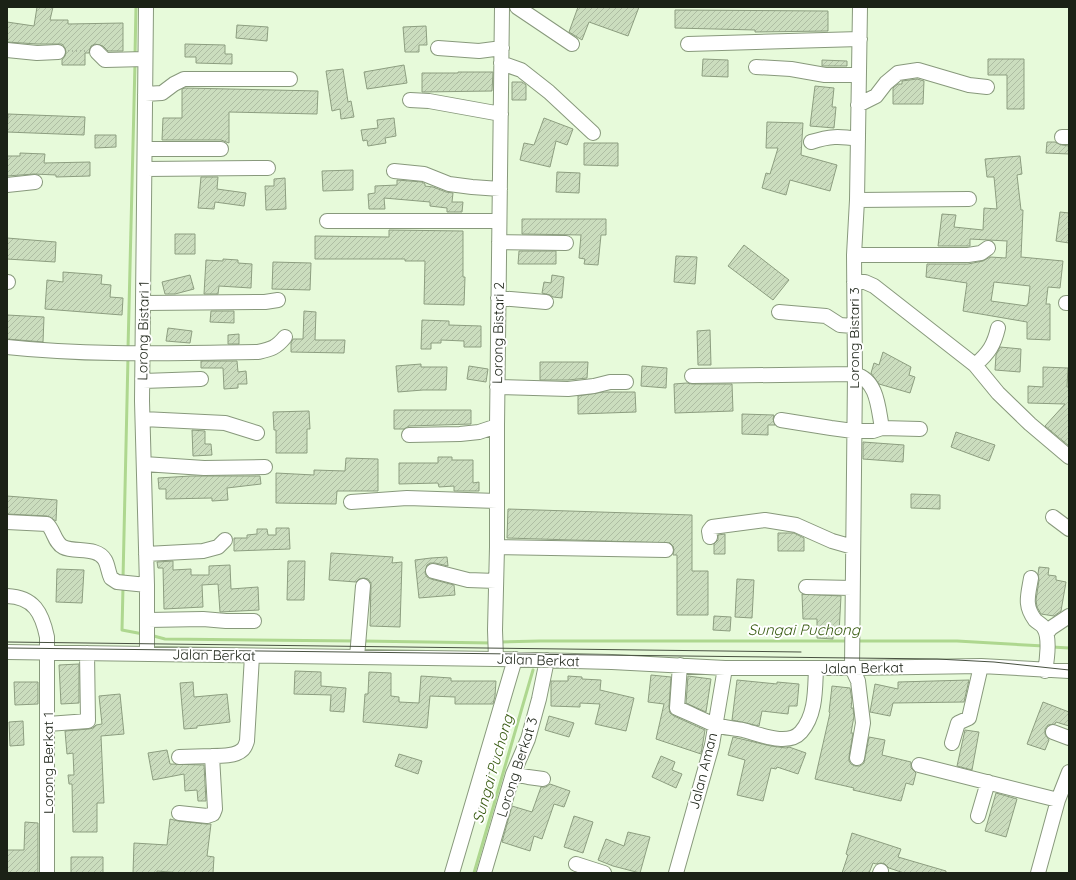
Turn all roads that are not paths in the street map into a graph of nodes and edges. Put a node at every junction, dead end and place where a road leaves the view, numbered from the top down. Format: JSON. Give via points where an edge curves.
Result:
{"nodes":[{"id":1,"x":146,"y":7,"type":"edge"},
{"id":2,"x":502,"y":7,"type":"edge"},
{"id":3,"x":517,"y":7,"type":"edge"},
{"id":4,"x":860,"y":7,"type":"edge"},
{"id":5,"x":860,"y":39,"type":"junction"},
{"id":6,"x":572,"y":44,"type":"dead end"},
{"id":7,"x":688,"y":44,"type":"dead end"},
{"id":8,"x":438,"y":48,"type":"dead end"},
{"id":9,"x":502,"y":48,"type":"junction"},
{"id":10,"x":7,"y":50,"type":"edge"},
{"id":11,"x":58,"y":52,"type":"road end"},
{"id":12,"x":97,"y":52,"type":"road end"},
{"id":13,"x":142,"y":59,"type":"junction"},
{"id":14,"x":502,"y":64,"type":"junction"},
{"id":15,"x":756,"y":67,"type":"dead end"},
{"id":16,"x":859,"y":75,"type":"junction"},
{"id":17,"x":290,"y":79,"type":"dead end"},
{"id":18,"x":987,"y":87,"type":"dead end"},
{"id":19,"x":145,"y":94,"type":"junction"},
{"id":20,"x":410,"y":100,"type":"dead end"},
{"id":21,"x":858,"y":105,"type":"junction"},
{"id":22,"x":501,"y":114,"type":"junction"},
{"id":23,"x":593,"y":133,"type":"dead end"},
{"id":24,"x":858,"y":138,"type":"junction"},
{"id":25,"x":811,"y":142,"type":"dead end"},
{"id":26,"x":145,"y":149,"type":"junction"},
{"id":27,"x":221,"y":149,"type":"dead end"},
{"id":28,"x":268,"y":168,"type":"dead end"},
{"id":29,"x":145,"y":169,"type":"junction"},
{"id":30,"x":394,"y":171,"type":"dead end"},
{"id":31,"x":35,"y":182,"type":"dead end"},
{"id":32,"x":7,"y":185,"type":"edge"},
{"id":33,"x":500,"y":189,"type":"junction"},
{"id":34,"x":969,"y":199,"type":"dead end"},
{"id":35,"x":858,"y":200,"type":"junction"},
{"id":36,"x":327,"y":221,"type":"dead end"},
{"id":37,"x":500,"y":221,"type":"junction"},
{"id":38,"x":499,"y":242,"type":"junction"},
{"id":39,"x":566,"y":243,"type":"dead end"},
{"id":40,"x":988,"y":248,"type":"dead end"},
{"id":41,"x":854,"y":255,"type":"junction"},
{"id":42,"x":854,"y":282,"type":"junction"},
{"id":43,"x":498,"y":298,"type":"junction"},
{"id":44,"x":278,"y":300,"type":"dead end"},
{"id":45,"x":546,"y":302,"type":"dead end"},
{"id":46,"x":144,"y":303,"type":"junction"},
{"id":47,"x":779,"y":312,"type":"dead end"},
{"id":48,"x":854,"y":326,"type":"junction"},
{"id":49,"x":998,"y":328,"type":"dead end"},
{"id":50,"x":285,"y":337,"type":"dead end"},
{"id":51,"x":7,"y":348,"type":"edge"},
{"id":52,"x":139,"y":354,"type":"junction"},
{"id":53,"x":976,"y":364,"type":"junction"},
{"id":54,"x":855,"y":374,"type":"junction"},
{"id":55,"x":692,"y":376,"type":"dead end"},
{"id":56,"x":201,"y":379,"type":"dead end"},
{"id":57,"x":143,"y":381,"type":"junction"},
{"id":58,"x":626,"y":382,"type":"dead end"},
{"id":59,"x":497,"y":387,"type":"junction"},
{"id":60,"x":143,"y":419,"type":"junction"},
{"id":61,"x":781,"y":420,"type":"dead end"},
{"id":62,"x":497,"y":426,"type":"junction"},
{"id":63,"x":882,"y":428,"type":"junction"},
{"id":64,"x":920,"y":429,"type":"dead end"},
{"id":65,"x":853,"y":430,"type":"junction"},
{"id":66,"x":257,"y":433,"type":"dead end"},
{"id":67,"x":409,"y":435,"type":"dead end"},
{"id":68,"x":1069,"y":457,"type":"edge"},
{"id":69,"x":144,"y":464,"type":"junction"},
{"id":70,"x":265,"y":467,"type":"dead end"},
{"id":71,"x":497,"y":501,"type":"junction"},
{"id":72,"x":351,"y":502,"type":"dead end"},
{"id":73,"x":1053,"y":517,"type":"dead end"},
{"id":74,"x":7,"y":522,"type":"edge"},
{"id":75,"x":1069,"y":529,"type":"edge"},
{"id":76,"x":710,"y":537,"type":"dead end"},
{"id":77,"x":225,"y":540,"type":"dead end"},
{"id":78,"x":497,"y":547,"type":"junction"},
{"id":79,"x":853,"y":547,"type":"junction"},
{"id":80,"x":666,"y":550,"type":"dead end"},
{"id":81,"x":146,"y":554,"type":"junction"},
{"id":82,"x":433,"y":571,"type":"dead end"},
{"id":83,"x":1031,"y":578,"type":"dead end"},
{"id":84,"x":496,"y":581,"type":"junction"},
{"id":85,"x":147,"y":585,"type":"junction"},
{"id":86,"x":363,"y":586,"type":"dead end"},
{"id":87,"x":806,"y":587,"type":"dead end"},
{"id":88,"x":852,"y":588,"type":"junction"},
{"id":89,"x":7,"y":596,"type":"edge"},
{"id":90,"x":1069,"y":616,"type":"edge"},
{"id":91,"x":254,"y":621,"type":"dead end"},
{"id":92,"x":148,"y":623,"type":"junction"},
{"id":93,"x":1047,"y":636,"type":"junction"},
{"id":94,"x":358,"y":648,"type":"junction"},
{"id":95,"x":147,"y":649,"type":"junction"},
{"id":96,"x":7,"y":652,"type":"edge"},
{"id":97,"x":48,"y":653,"type":"junction"},
{"id":98,"x":87,"y":654,"type":"junction"},
{"id":99,"x":496,"y":654,"type":"junction"},
{"id":100,"x":252,"y":656,"type":"junction"},
{"id":101,"x":515,"y":659,"type":"junction"},
{"id":102,"x":548,"y":660,"type":"junction"},
{"id":103,"x":680,"y":665,"type":"junction"},
{"id":104,"x":981,"y":666,"type":"junction"},
{"id":105,"x":725,"y":668,"type":"junction"},
{"id":106,"x":816,"y":668,"type":"junction"},
{"id":107,"x":852,"y":668,"type":"junction"},
{"id":108,"x":1045,"y":671,"type":"junction"},
{"id":109,"x":1069,"y":672,"type":"edge"},
{"id":110,"x":48,"y":724,"type":"junction"},
{"id":111,"x":715,"y":725,"type":"junction"},
{"id":112,"x":1053,"y":732,"type":"dead end"},
{"id":113,"x":1069,"y":738,"type":"edge"},
{"id":114,"x":952,"y":743,"type":"dead end"},
{"id":115,"x":212,"y":756,"type":"junction"},
{"id":116,"x":179,"y":757,"type":"dead end"},
{"id":117,"x":857,"y":758,"type":"dead end"},
{"id":118,"x":919,"y":765,"type":"dead end"},
{"id":119,"x":1069,"y":772,"type":"edge"},
{"id":120,"x":513,"y":774,"type":"junction"},
{"id":121,"x":543,"y":779,"type":"dead end"},
{"id":122,"x":988,"y":782,"type":"junction"},
{"id":123,"x":1058,"y":800,"type":"junction"},
{"id":124,"x":178,"y":813,"type":"dead end"},
{"id":125,"x":978,"y":816,"type":"dead end"},
{"id":126,"x":576,"y":864,"type":"dead end"},
{"id":127,"x":47,"y":873,"type":"edge"},
{"id":128,"x":452,"y":873,"type":"edge"},
{"id":129,"x":484,"y":873,"type":"edge"},
{"id":130,"x":604,"y":873,"type":"edge"},
{"id":131,"x":677,"y":873,"type":"edge"},
{"id":132,"x":1038,"y":873,"type":"edge"}],
"edges":[{"from":1,"to":13,"type":"street","name":"Lorong Bistari 1"},
{"from":2,"to":9,"type":"street","name":"Lorong Bistari 2"},
{"from":3,"to":6,"type":"street"},
{"from":4,"to":5,"type":"street","name":"Lorong Bistari 3"},
{"from":5,"to":7,"type":"street"},
{"from":5,"to":16,"type":"street","name":"Lorong Bistari 3"},
{"from":8,"to":9,"type":"street","via":[[479,51]]},
{"from":9,"to":14,"type":"street","name":"Lorong Bistari 2"},
{"from":10,"to":11,"type":"street"},
{"from":12,"to":13,"type":"street","via":[[105,60]]},
{"from":13,"to":19,"type":"street","name":"Lorong Bistari 1"},
{"from":14,"to":22,"type":"street","name":"Lorong Bistari 2"},
{"from":14,"to":23,"type":"street","via":[[521,70]]},
{"from":15,"to":16,"type":"street"},
{"from":16,"to":21,"type":"street","name":"Lorong Bistari 3"},
{"from":17,"to":19,"type":"street","via":[[184,79],[162,93]]},
{"from":18,"to":21,"type":"street","via":[[969,85],[918,70],[898,73],[876,96]]},
{"from":19,"to":26,"type":"street","name":"Lorong Bistari 1"},
{"from":20,"to":22,"type":"street"},
{"from":21,"to":24,"type":"street","name":"Lorong Bistari 3"},
{"from":22,"to":33,"type":"street","name":"Lorong Bistari 2"},
{"from":24,"to":25,"type":"street","via":[[840,136]]},
{"from":24,"to":35,"type":"street","name":"Lorong Bistari 3"},
{"from":26,"to":27,"type":"street"},
{"from":26,"to":29,"type":"street","name":"Lorong Bistari 1"},
{"from":28,"to":29,"type":"street"},
{"from":29,"to":46,"type":"street","name":"Lorong Bistari 1"},
{"from":30,"to":33,"type":"street","via":[[424,174],[449,184],[472,188]]},
{"from":31,"to":32,"type":"street"},
{"from":33,"to":37,"type":"street","name":"Lorong Bistari 2"},
{"from":34,"to":35,"type":"street"},
{"from":35,"to":41,"type":"street","name":"Lorong Bistari 3"},
{"from":36,"to":37,"type":"street"},
{"from":37,"to":38,"type":"street","name":"Lorong Bistari 2"},
{"from":38,"to":39,"type":"street"},
{"from":38,"to":43,"type":"street","name":"Lorong Bistari 2"},
{"from":40,"to":41,"type":"street","via":[[981,253],[968,255]]},
{"from":41,"to":42,"type":"street","name":"Lorong Bistari 3"},
{"from":42,"to":48,"type":"street","name":"Lorong Bistari 3"},
{"from":42,"to":53,"type":"street","via":[[865,282],[874,286]]},
{"from":43,"to":45,"type":"street"},
{"from":43,"to":59,"type":"street","name":"Lorong Bistari 2"},
{"from":44,"to":46,"type":"street"},
{"from":46,"to":52,"type":"street","name":"Lorong Bistari 1"},
{"from":47,"to":48,"type":"street","via":[[826,316],[840,325]]},
{"from":48,"to":54,"type":"street","name":"Lorong Bistari 3"},
{"from":49,"to":53,"type":"street","via":[[987,355]]},
{"from":50,"to":52,"type":"street","via":[[272,349],[258,352]]},
{"from":51,"to":52,"type":"street","via":[[47,352]]},
{"from":52,"to":57,"type":"street","name":"Lorong Bistari 1"},
{"from":53,"to":68,"type":"street","via":[[998,393]]},
{"from":54,"to":55,"type":"street"},
{"from":54,"to":63,"type":"street","via":[[863,376],[870,383],[877,398]]},
{"from":54,"to":65,"type":"street","name":"Lorong Bistari 3"},
{"from":56,"to":57,"type":"street"},
{"from":57,"to":60,"type":"street","name":"Lorong Bistari 1"},
{"from":58,"to":59,"type":"street","via":[[568,389]]},
{"from":59,"to":62,"type":"street","name":"Lorong Bistari 2"},
{"from":60,"to":66,"type":"street","via":[[225,423]]},
{"from":60,"to":69,"type":"street","name":"Lorong Bistari 1"},
{"from":61,"to":65,"type":"street"},
{"from":62,"to":67,"type":"street","via":[[479,432],[460,434]]},
{"from":62,"to":71,"type":"street","name":"Lorong Bistari 2"},
{"from":63,"to":64,"type":"street"},
{"from":63,"to":65,"type":"street","via":[[873,431]]},
{"from":65,"to":79,"type":"street","name":"Lorong Bistari 3"},
{"from":69,"to":70,"type":"street","via":[[204,468]]},
{"from":69,"to":81,"type":"street","name":"Lorong Bistari 1"},
{"from":71,"to":72,"type":"street","via":[[407,498]]},
{"from":71,"to":78,"type":"street","name":"Lorong Bistari 2"},
{"from":73,"to":75,"type":"street"},
{"from":74,"to":85,"type":"street","via":[[47,524],[62,546],[102,556],[106,560],[110,578],[117,582]]},
{"from":76,"to":79,"type":"street","via":[[712,527],[766,520],[796,525]]},
{"from":77,"to":81,"type":"street","via":[[218,547],[203,551]]},
{"from":78,"to":80,"type":"street"},
{"from":78,"to":84,"type":"street","name":"Lorong Bistari 2"},
{"from":79,"to":88,"type":"street","name":"Lorong Bistari 3"},
{"from":81,"to":85,"type":"street","name":"Lorong Bistari 1"},
{"from":82,"to":84,"type":"street","via":[[468,580]]},
{"from":83,"to":93,"type":"street","via":[[1027,604],[1037,622],[1044,626]]},
{"from":84,"to":99,"type":"street","name":"Lorong Bistari 2"},
{"from":85,"to":92,"type":"street","name":"Lorong Bistari 1"},
{"from":86,"to":94,"type":"street"},
{"from":87,"to":88,"type":"street"},
{"from":88,"to":107,"type":"street","name":"Lorong Bistari 3"},
{"from":89,"to":97,"type":"street","name":"Lorong Berkat 1","via":[[16,596],[35,606],[45,627]]},
{"from":90,"to":93,"type":"street","via":[[1051,628]]},
{"from":91,"to":92,"type":"street","via":[[203,619]]},
{"from":92,"to":95,"type":"street","name":"Lorong Bistari 1"},
{"from":93,"to":108,"type":"street"},
{"from":94,"to":99,"type":"street","name":"Jalan Berkat"},
{"from":94,"to":100,"type":"street","name":"Jalan Berkat"},
{"from":95,"to":98,"type":"street","name":"Jalan Berkat"},
{"from":95,"to":100,"type":"street","name":"Jalan Berkat"},
{"from":96,"to":97,"type":"street","name":"Jalan Berkat"},
{"from":97,"to":98,"type":"street","name":"Jalan Berkat"},
{"from":97,"to":110,"type":"street","name":"Lorong Berkat 1"},
{"from":98,"to":110,"type":"street","via":[[88,721]]},
{"from":99,"to":101,"type":"street","name":"Jalan Berkat"},
{"from":100,"to":115,"type":"street","via":[[245,746],[237,753]]},
{"from":101,"to":102,"type":"street","name":"Jalan Berkat"},
{"from":101,"to":128,"type":"street"},
{"from":102,"to":103,"type":"street","name":"Jalan Berkat"},
{"from":102,"to":120,"type":"street","name":"Lorong Berkat 3","via":[[528,739]]},
{"from":103,"to":105,"type":"street","name":"Jalan Berkat"},
{"from":103,"to":111,"type":"street","via":[[677,708]]},
{"from":104,"to":107,"type":"street","name":"Jalan Berkat"},
{"from":104,"to":108,"type":"street","name":"Jalan Berkat"},
{"from":104,"to":114,"type":"street","via":[[968,718],[958,723]]},
{"from":105,"to":106,"type":"street","name":"Jalan Berkat"},
{"from":105,"to":111,"type":"street","name":"Jalan Aman"},
{"from":106,"to":107,"type":"street","name":"Jalan Berkat"},
{"from":106,"to":111,"type":"street","via":[[814,702],[808,722],[800,734],[789,739],[772,739]]},
{"from":107,"to":117,"type":"street","name":"Lorong Bistari 3","via":[[858,681],[862,723]]},
{"from":108,"to":109,"type":"street","name":"Jalan Berkat"},
{"from":110,"to":127,"type":"street","name":"Lorong Berkat 1"},
{"from":111,"to":131,"type":"street","name":"Jalan Aman","via":[[712,745]]},
{"from":112,"to":113,"type":"street"},
{"from":115,"to":116,"type":"street"},
{"from":115,"to":124,"type":"street","via":[[215,809],[213,814],[207,816]]},
{"from":118,"to":122,"type":"street"},
{"from":119,"to":123,"type":"street"},
{"from":120,"to":121,"type":"street"},
{"from":120,"to":129,"type":"street","name":"Lorong Berkat 3"},
{"from":122,"to":123,"type":"street"},
{"from":122,"to":125,"type":"street"},
{"from":123,"to":132,"type":"street"},
{"from":126,"to":130,"type":"street"}]}
